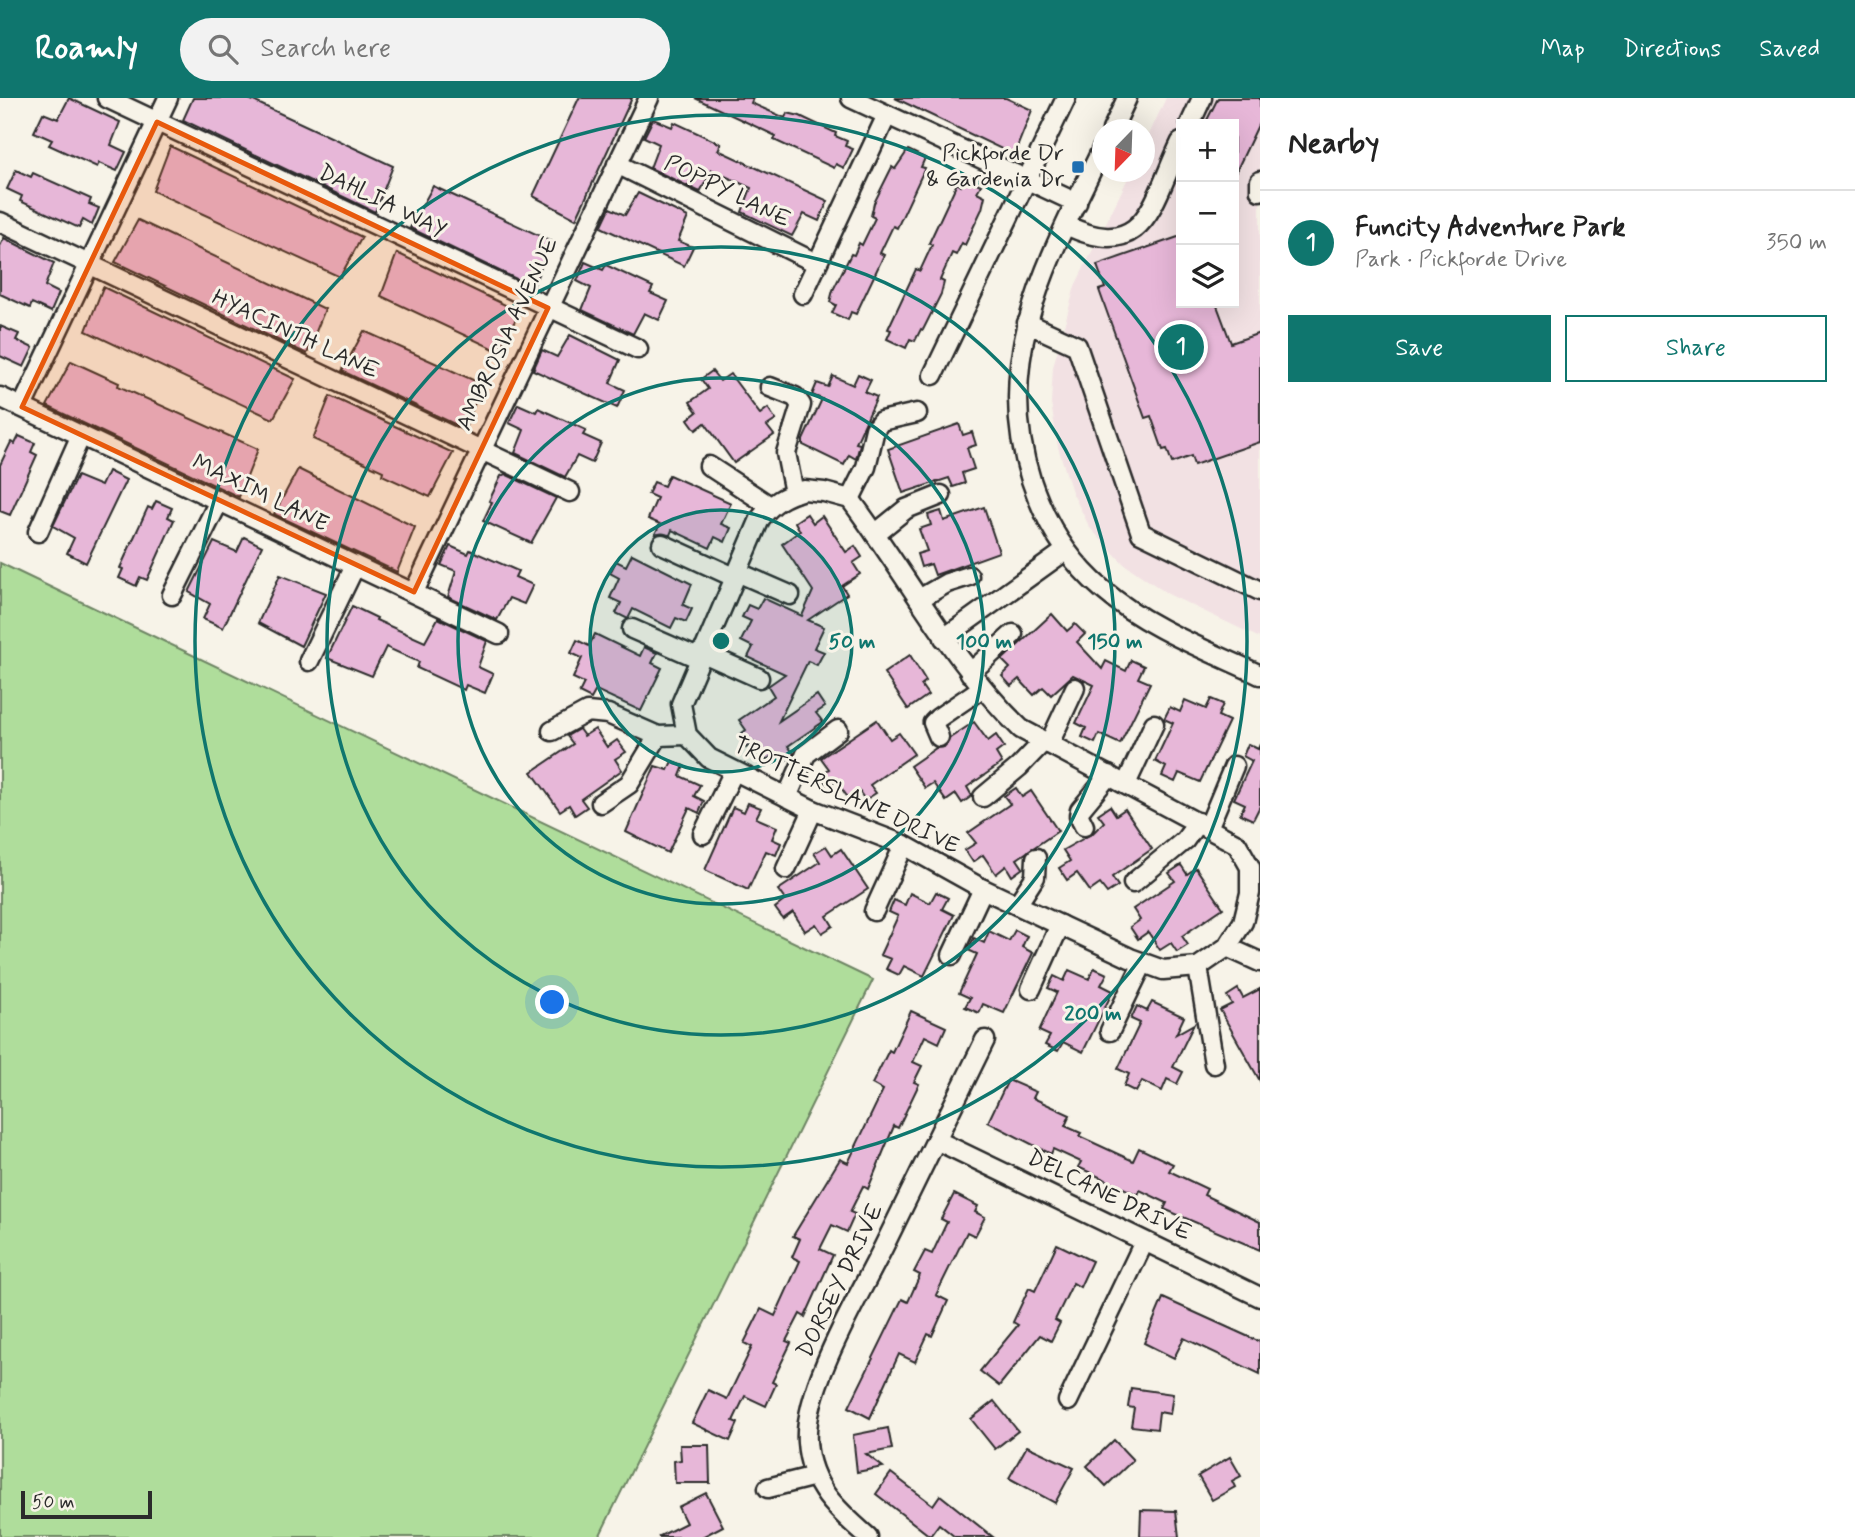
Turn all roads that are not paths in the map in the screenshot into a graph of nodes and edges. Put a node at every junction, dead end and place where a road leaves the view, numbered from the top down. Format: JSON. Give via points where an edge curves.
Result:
{"nodes":[{"id":1,"x":107,"y":98,"type":"edge"},
{"id":2,"x":168,"y":98,"type":"edge"},
{"id":3,"x":649,"y":98,"type":"edge"},
{"id":4,"x":851,"y":98,"type":"edge"},
{"id":5,"x":1066,"y":98,"type":"edge"},
{"id":6,"x":1127,"y":98,"type":"edge"},
{"id":7,"x":1202,"y":98,"type":"edge"},
{"id":8,"x":887,"y":115,"type":"junction"},
{"id":9,"x":1117,"y":119,"type":"edge"},
{"id":10,"x":1192,"y":119,"type":"edge"},
{"id":11,"x":157,"y":122,"type":"junction"},
{"id":12,"x":1176,"y":152,"type":"edge"},
{"id":13,"x":617,"y":164,"type":"junction"},
{"id":14,"x":1092,"y":171,"type":"edge"},
{"id":15,"x":1027,"y":179,"type":"junction"},
{"id":16,"x":1260,"y":181,"type":"edge"},
{"id":17,"x":1260,"y":191,"type":"edge"},
{"id":18,"x":1077,"y":203,"type":"junction"},
{"id":19,"x":0,"y":222,"type":"edge"},
{"id":20,"x":1066,"y":225,"type":"junction"},
{"id":21,"x":89,"y":263,"type":"junction"},
{"id":22,"x":816,"y":263,"type":"junction"},
{"id":23,"x":803,"y":294,"type":"dead end"},
{"id":24,"x":548,"y":308,"type":"junction"},
{"id":25,"x":1027,"y":323,"type":"junction"},
{"id":26,"x":638,"y":349,"type":"dead end"},
{"id":27,"x":933,"y":374,"type":"dead end"},
{"id":28,"x":770,"y":387,"type":"dead end"},
{"id":29,"x":0,"y":397,"type":"edge"},
{"id":30,"x":22,"y":407,"type":"junction"},
{"id":31,"x":917,"y":413,"type":"dead end"},
{"id":32,"x":81,"y":435,"type":"junction"},
{"id":33,"x":480,"y":450,"type":"junction"},
{"id":34,"x":709,"y":466,"type":"dead end"},
{"id":35,"x":570,"y":492,"type":"dead end"},
{"id":36,"x":941,"y":495,"type":"dead end"},
{"id":37,"x":783,"y":498,"type":"junction"},
{"id":38,"x":850,"y":499,"type":"junction"},
{"id":39,"x":219,"y":501,"type":"junction"},
{"id":40,"x":38,"y":532,"type":"dead end"},
{"id":41,"x":875,"y":534,"type":"junction"},
{"id":42,"x":662,"y":544,"type":"dead end"},
{"id":43,"x":1065,"y":551,"type":"junction"},
{"id":44,"x":355,"y":566,"type":"junction"},
{"id":45,"x":736,"y":575,"type":"junction"},
{"id":46,"x":969,"y":576,"type":"dead end"},
{"id":47,"x":414,"y":592,"type":"junction"},
{"id":48,"x":1260,"y":592,"type":"edge"},
{"id":49,"x":172,"y":595,"type":"dead end"},
{"id":50,"x":790,"y":595,"type":"dead end"},
{"id":51,"x":919,"y":599,"type":"junction"},
{"id":52,"x":632,"y":629,"type":"dead end"},
{"id":53,"x":499,"y":634,"type":"dead end"},
{"id":54,"x":1013,"y":634,"type":"dead end"},
{"id":55,"x":944,"y":638,"type":"junction"},
{"id":56,"x":700,"y":655,"type":"junction"},
{"id":57,"x":309,"y":661,"type":"dead end"},
{"id":58,"x":970,"y":673,"type":"junction"},
{"id":59,"x":1260,"y":675,"type":"edge"},
{"id":60,"x":759,"y":678,"type":"dead end"},
{"id":61,"x":982,"y":688,"type":"junction"},
{"id":62,"x":1074,"y":688,"type":"dead end"},
{"id":63,"x":1154,"y":724,"type":"dead end"},
{"id":64,"x":552,"y":730,"type":"dead end"},
{"id":65,"x":838,"y":730,"type":"dead end"},
{"id":66,"x":687,"y":735,"type":"junction"},
{"id":67,"x":658,"y":736,"type":"junction"},
{"id":68,"x":939,"y":737,"type":"dead end"},
{"id":69,"x":1046,"y":742,"type":"junction"},
{"id":70,"x":1234,"y":766,"type":"dead end"},
{"id":71,"x":734,"y":771,"type":"junction"},
{"id":72,"x":1109,"y":775,"type":"junction"},
{"id":73,"x":1126,"y":784,"type":"junction"},
{"id":74,"x":787,"y":797,"type":"junction"},
{"id":75,"x":983,"y":797,"type":"dead end"},
{"id":76,"x":601,"y":803,"type":"dead end"},
{"id":77,"x":813,"y":810,"type":"junction"},
{"id":78,"x":1203,"y":825,"type":"junction"},
{"id":79,"x":1084,"y":826,"type":"dead end"},
{"id":80,"x":703,"y":834,"type":"dead end"},
{"id":81,"x":904,"y":845,"type":"junction"},
{"id":82,"x":1036,"y":858,"type":"dead end"},
{"id":83,"x":786,"y":869,"type":"dead end"},
{"id":84,"x":1255,"y":875,"type":"edge"},
{"id":85,"x":1133,"y":883,"type":"dead end"},
{"id":86,"x":983,"y":889,"type":"junction"},
{"id":87,"x":1017,"y":905,"type":"junction"},
{"id":88,"x":874,"y":911,"type":"dead end"},
{"id":89,"x":1060,"y":925,"type":"junction"},
{"id":90,"x":1227,"y":947,"type":"junction"},
{"id":91,"x":952,"y":955,"type":"dead end"},
{"id":92,"x":1260,"y":962,"type":"edge"},
{"id":93,"x":1143,"y":963,"type":"junction"},
{"id":94,"x":1198,"y":967,"type":"junction"},
{"id":95,"x":1031,"y":989,"type":"dead end"},
{"id":96,"x":1110,"y":1031,"type":"dead end"},
{"id":97,"x":985,"y":1040,"type":"dead end"},
{"id":98,"x":1214,"y":1064,"type":"dead end"},
{"id":99,"x":936,"y":1140,"type":"junction"},
{"id":100,"x":1144,"y":1242,"type":"junction"},
{"id":101,"x":1260,"y":1297,"type":"edge"},
{"id":102,"x":1068,"y":1401,"type":"dead end"},
{"id":103,"x":814,"y":1476,"type":"junction"},
{"id":104,"x":768,"y":1488,"type":"dead end"},
{"id":105,"x":868,"y":1537,"type":"edge"}],
"edges":[{"from":1,"to":11,"type":"street","name":"DAHLIA WAY"},
{"from":2,"to":11,"type":"street"},
{"from":3,"to":13,"type":"street","name":"AMBROSIA AVENUE"},
{"from":4,"to":8,"type":"street"},
{"from":5,"to":15,"type":"street"},
{"from":6,"to":9,"type":"street"},
{"from":7,"to":10,"type":"street"},
{"from":8,"to":15,"type":"street"},
{"from":8,"to":22,"type":"street"},
{"from":11,"to":21,"type":"street"},
{"from":11,"to":24,"type":"street","name":"DAHLIA WAY"},
{"from":12,"to":20,"type":"street","via":[[1140,228],[1119,239],[1093,238]]},
{"from":13,"to":22,"type":"street","name":"POPPY LANE"},
{"from":13,"to":24,"type":"street","name":"AMBROSIA AVENUE"},
{"from":14,"to":18,"type":"street"},
{"from":15,"to":18,"type":"street"},
{"from":15,"to":27,"type":"street"},
{"from":16,"to":17,"type":"street"},
{"from":18,"to":20,"type":"street"},
{"from":19,"to":21,"type":"street","name":"HYACINTH LANE"},
{"from":20,"to":25,"type":"street","via":[[1042,273]]},
{"from":21,"to":30,"type":"street"},
{"from":21,"to":33,"type":"street","name":"HYACINTH LANE"},
{"from":22,"to":23,"type":"street"},
{"from":24,"to":26,"type":"street","name":"DAHLIA WAY"},
{"from":24,"to":33,"type":"street","name":"AMBROSIA AVENUE"},
{"from":25,"to":43,"type":"street","via":[[1018,363],[1016,405],[1023,455],[1040,506]]},
{"from":25,"to":48,"type":"street","via":[[1077,346],[1141,533]]},
{"from":28,"to":37,"type":"street","via":[[795,397],[801,405],[786,453]]},
{"from":29,"to":30,"type":"street","name":"MAXIM LANE"},
{"from":30,"to":32,"type":"street","name":"MAXIM LANE"},
{"from":31,"to":38,"type":"street","via":[[881,421]]},
{"from":32,"to":39,"type":"street","name":"MAXIM LANE"},
{"from":32,"to":40,"type":"street"},
{"from":33,"to":35,"type":"street","name":"HYACINTH LANE"},
{"from":33,"to":47,"type":"street","name":"AMBROSIA AVENUE"},
{"from":34,"to":37,"type":"street"},
{"from":36,"to":41,"type":"street","via":[[906,509]]},
{"from":37,"to":38,"type":"street","via":[[824,492]]},
{"from":37,"to":45,"type":"street","via":[[760,519]]},
{"from":38,"to":41,"type":"street"},
{"from":39,"to":44,"type":"street","name":"MAXIM LANE"},
{"from":39,"to":49,"type":"street"},
{"from":41,"to":51,"type":"street"},
{"from":42,"to":45,"type":"street"},
{"from":43,"to":55,"type":"street"},
{"from":43,"to":59,"type":"street","via":[[1102,590],[1152,623]]},
{"from":44,"to":47,"type":"street","name":"MAXIM LANE"},
{"from":44,"to":57,"type":"street"},
{"from":45,"to":50,"type":"street"},
{"from":45,"to":56,"type":"street"},
{"from":46,"to":51,"type":"street"},
{"from":47,"to":53,"type":"street","name":"MAXIM LANE"},
{"from":51,"to":55,"type":"street"},
{"from":52,"to":56,"type":"street"},
{"from":54,"to":58,"type":"street"},
{"from":55,"to":58,"type":"street"},
{"from":56,"to":60,"type":"street"},
{"from":56,"to":66,"type":"street","via":[[681,704]]},
{"from":58,"to":61,"type":"street"},
{"from":61,"to":68,"type":"street","via":[[933,723]]},
{"from":61,"to":69,"type":"street","via":[[1021,729]]},
{"from":62,"to":69,"type":"street"},
{"from":63,"to":73,"type":"street"},
{"from":64,"to":67,"type":"street","via":[[587,712],[608,714]]},
{"from":65,"to":74,"type":"street","via":[[806,754]]},
{"from":66,"to":67,"type":"street"},
{"from":66,"to":71,"type":"street","name":"TROTTERSLANE DRIVE","via":[[709,758]]},
{"from":67,"to":76,"type":"street","via":[[629,784]]},
{"from":69,"to":72,"type":"street"},
{"from":69,"to":75,"type":"street"},
{"from":70,"to":78,"type":"street"},
{"from":71,"to":74,"type":"street","name":"TROTTERSLANE DRIVE"},
{"from":71,"to":80,"type":"street"},
{"from":72,"to":73,"type":"street"},
{"from":72,"to":79,"type":"street","via":[[1080,810]]},
{"from":73,"to":78,"type":"street"},
{"from":74,"to":77,"type":"street","name":"TROTTERSLANE DRIVE"},
{"from":77,"to":81,"type":"street","name":"TROTTERSLANE DRIVE"},
{"from":77,"to":83,"type":"street"},
{"from":78,"to":84,"type":"street","via":[[1237,844]]},
{"from":78,"to":85,"type":"street"},
{"from":81,"to":86,"type":"street","name":"TROTTERSLANE DRIVE"},
{"from":81,"to":88,"type":"street"},
{"from":82,"to":87,"type":"street","via":[[1035,877]]},
{"from":84,"to":90,"type":"street","via":[[1243,922]]},
{"from":86,"to":87,"type":"street","name":"TROTTERSLANE DRIVE"},
{"from":86,"to":91,"type":"street"},
{"from":87,"to":89,"type":"street","name":"TROTTERSLANE DRIVE"},
{"from":89,"to":93,"type":"street","name":"TROTTERSLANE DRIVE"},
{"from":89,"to":95,"type":"street"},
{"from":90,"to":92,"type":"street"},
{"from":90,"to":94,"type":"street"},
{"from":93,"to":94,"type":"street","name":"TROTTERSLANE DRIVE","via":[[1163,970]]},
{"from":93,"to":96,"type":"street"},
{"from":94,"to":98,"type":"street"},
{"from":97,"to":99,"type":"street","name":"DORSEY DRIVE"},
{"from":99,"to":100,"type":"street","name":"DELCANE DRIVE"},
{"from":99,"to":103,"type":"street","name":"DORSEY DRIVE","via":[[833,1349],[811,1404],[807,1440]]},
{"from":100,"to":101,"type":"street","name":"DELCANE DRIVE"},
{"from":100,"to":102,"type":"street"},
{"from":103,"to":104,"type":"street"},
{"from":103,"to":105,"type":"street","name":"DORSEY DRIVE","via":[[835,1509]]}]}
